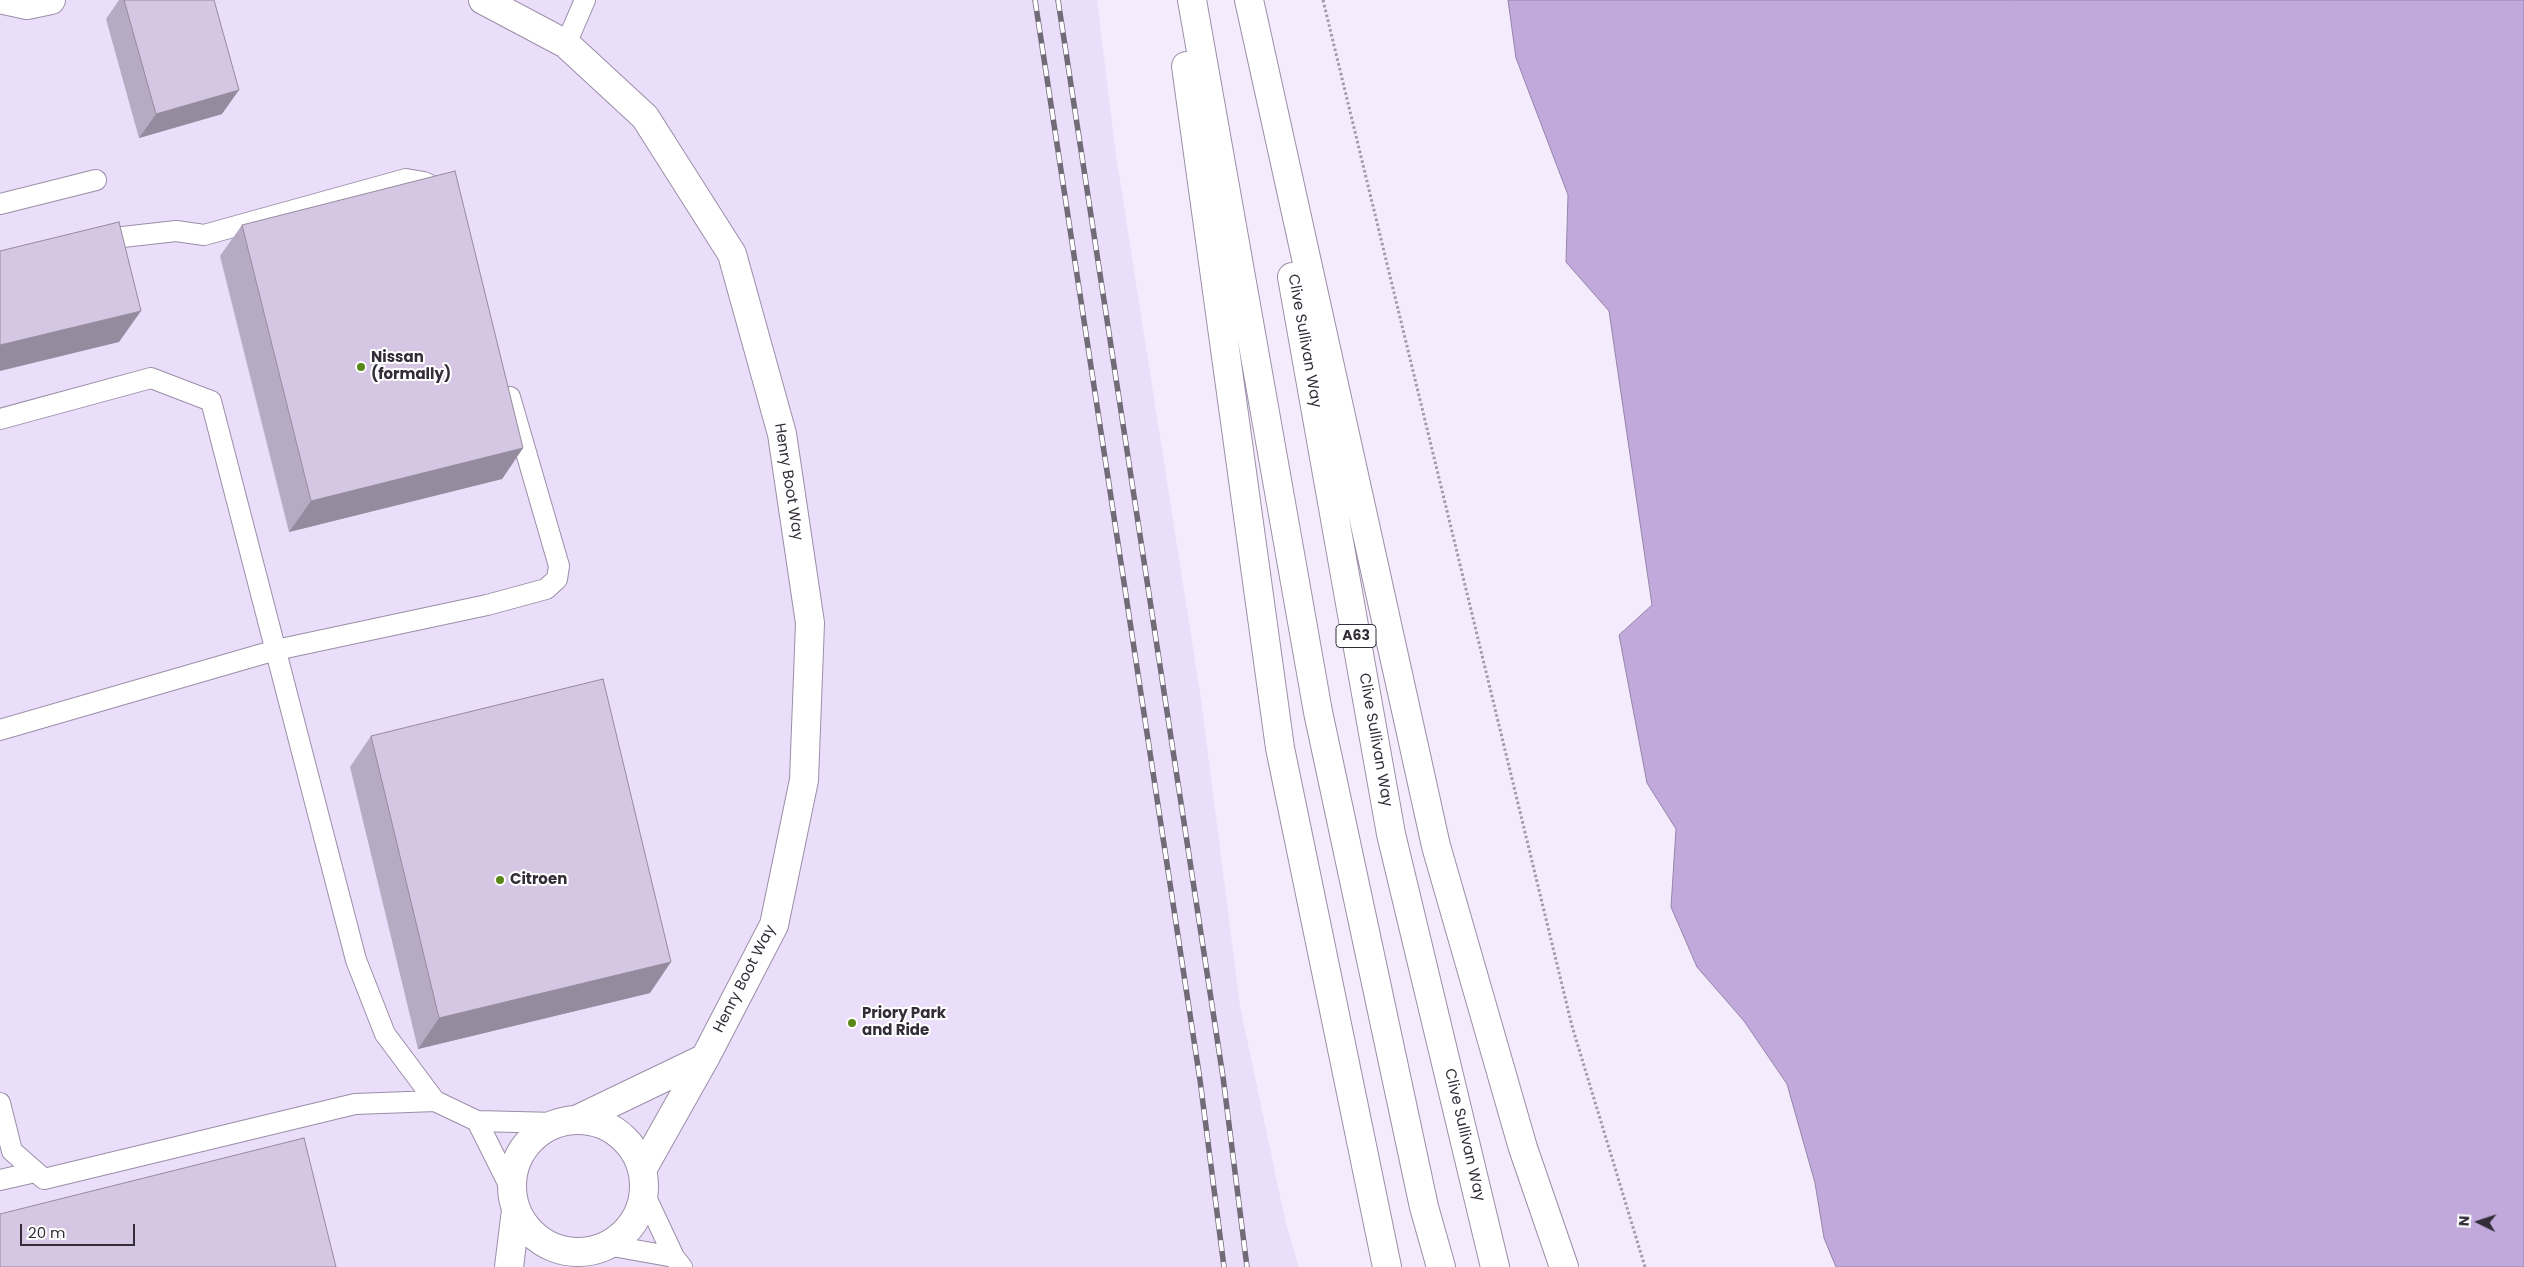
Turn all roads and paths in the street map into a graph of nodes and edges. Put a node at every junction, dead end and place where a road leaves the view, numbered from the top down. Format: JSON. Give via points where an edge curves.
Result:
{"nodes":[{"id":1,"x":4,"y":0,"type":"edge"},
{"id":2,"x":51,"y":0,"type":"edge"},
{"id":3,"x":483,"y":0,"type":"edge"},
{"id":4,"x":585,"y":0,"type":"edge"},
{"id":5,"x":1177,"y":0,"type":"edge"},
{"id":6,"x":1192,"y":0,"type":"edge"},
{"id":7,"x":1243,"y":0,"type":"edge"},
{"id":8,"x":1249,"y":0,"type":"edge"},
{"id":9,"x":1324,"y":0,"type":"edge"},
{"id":10,"x":566,"y":44,"type":"junction"},
{"id":11,"x":96,"y":180,"type":"dead end"},
{"id":12,"x":0,"y":204,"type":"edge"},
{"id":13,"x":454,"y":204,"type":"edge"},
{"id":14,"x":79,"y":243,"type":"edge"},
{"id":15,"x":503,"y":375,"type":"edge"},
{"id":16,"x":0,"y":419,"type":"edge"},
{"id":17,"x":276,"y":650,"type":"junction"},
{"id":18,"x":0,"y":730,"type":"edge"},
{"id":19,"x":705,"y":1058,"type":"junction"},
{"id":20,"x":435,"y":1101,"type":"junction"},
{"id":21,"x":0,"y":1103,"type":"edge"},
{"id":22,"x":477,"y":1121,"type":"junction"},
{"id":23,"x":567,"y":1121,"type":"junction"},
{"id":24,"x":35,"y":1172,"type":"junction"},
{"id":25,"x":0,"y":1180,"type":"edge"},
{"id":26,"x":643,"y":1181,"type":"junction"},
{"id":27,"x":513,"y":1200,"type":"junction"},
{"id":28,"x":596,"y":1248,"type":"junction"},
{"id":29,"x":678,"y":1262,"type":"edge"},
{"id":30,"x":509,"y":1267,"type":"edge"},
{"id":31,"x":556,"y":1267,"type":"edge"},
{"id":32,"x":1387,"y":1267,"type":"edge"},
{"id":33,"x":1441,"y":1267,"type":"edge"},
{"id":34,"x":1495,"y":1267,"type":"edge"},
{"id":35,"x":1564,"y":1267,"type":"edge"},
{"id":36,"x":1645,"y":1267,"type":"edge"}],
"edges":[{"from":1,"to":2,"type":"main road","via":[[27,5]]},
{"from":3,"to":10,"type":"main road","name":"Henry Boot Way"},
{"from":4,"to":10,"type":"lane"},
{"from":5,"to":32,"type":"main road","via":[[1280,748]]},
{"from":6,"to":33,"type":"main road","via":[[1318,712],[1424,1208]]},
{"from":7,"to":34,"type":"main road","name":"Clive Sullivan Way","number":"A63","via":[[1391,834]]},
{"from":8,"to":35,"type":"main road","via":[[1436,846],[1523,1148]]},
{"from":9,"to":36,"type":"path","via":[[1572,1026]]},
{"from":10,"to":19,"type":"main road","name":"Henry Boot Way","via":[[645,117],[732,254],[782,434],[810,623],[804,780],[774,925]]},
{"from":11,"to":12,"type":"lane"},
{"from":13,"to":14,"type":"lane","via":[[442,191],[424,182],[406,179],[204,235],[176,231]]},
{"from":15,"to":17,"type":"lane","via":[[559,566],[557,578],[546,589],[487,605]]},
{"from":16,"to":17,"type":"lane","via":[[151,378],[212,401]]},
{"from":17,"to":18,"type":"lane"},
{"from":17,"to":20,"type":"lane","via":[[356,960],[385,1034]]},
{"from":19,"to":23,"type":"main road"},
{"from":19,"to":26,"type":"main road","name":"Henry Boot Way"},
{"from":20,"to":22,"type":"lane"},
{"from":20,"to":24,"type":"lane","via":[[354,1104],[44,1179]]},
{"from":21,"to":24,"type":"lane","via":[[12,1151]]},
{"from":22,"to":23,"type":"lane"},
{"from":22,"to":27,"type":"lane"},
{"from":23,"to":26,"type":"main road","via":[[599,1123],[619,1133],[634,1150]]},
{"from":23,"to":27,"type":"main road","via":[[538,1133],[522,1148],[514,1168]]},
{"from":24,"to":25,"type":"lane"},
{"from":26,"to":28,"type":"main road","via":[[638,1214],[625,1232]]},
{"from":26,"to":29,"type":"lane"},
{"from":27,"to":28,"type":"main road","via":[[527,1229],[544,1243],[564,1251]]},
{"from":27,"to":30,"type":"main road"},
{"from":28,"to":29,"type":"lane"},
{"from":28,"to":31,"type":"main road"}]}
